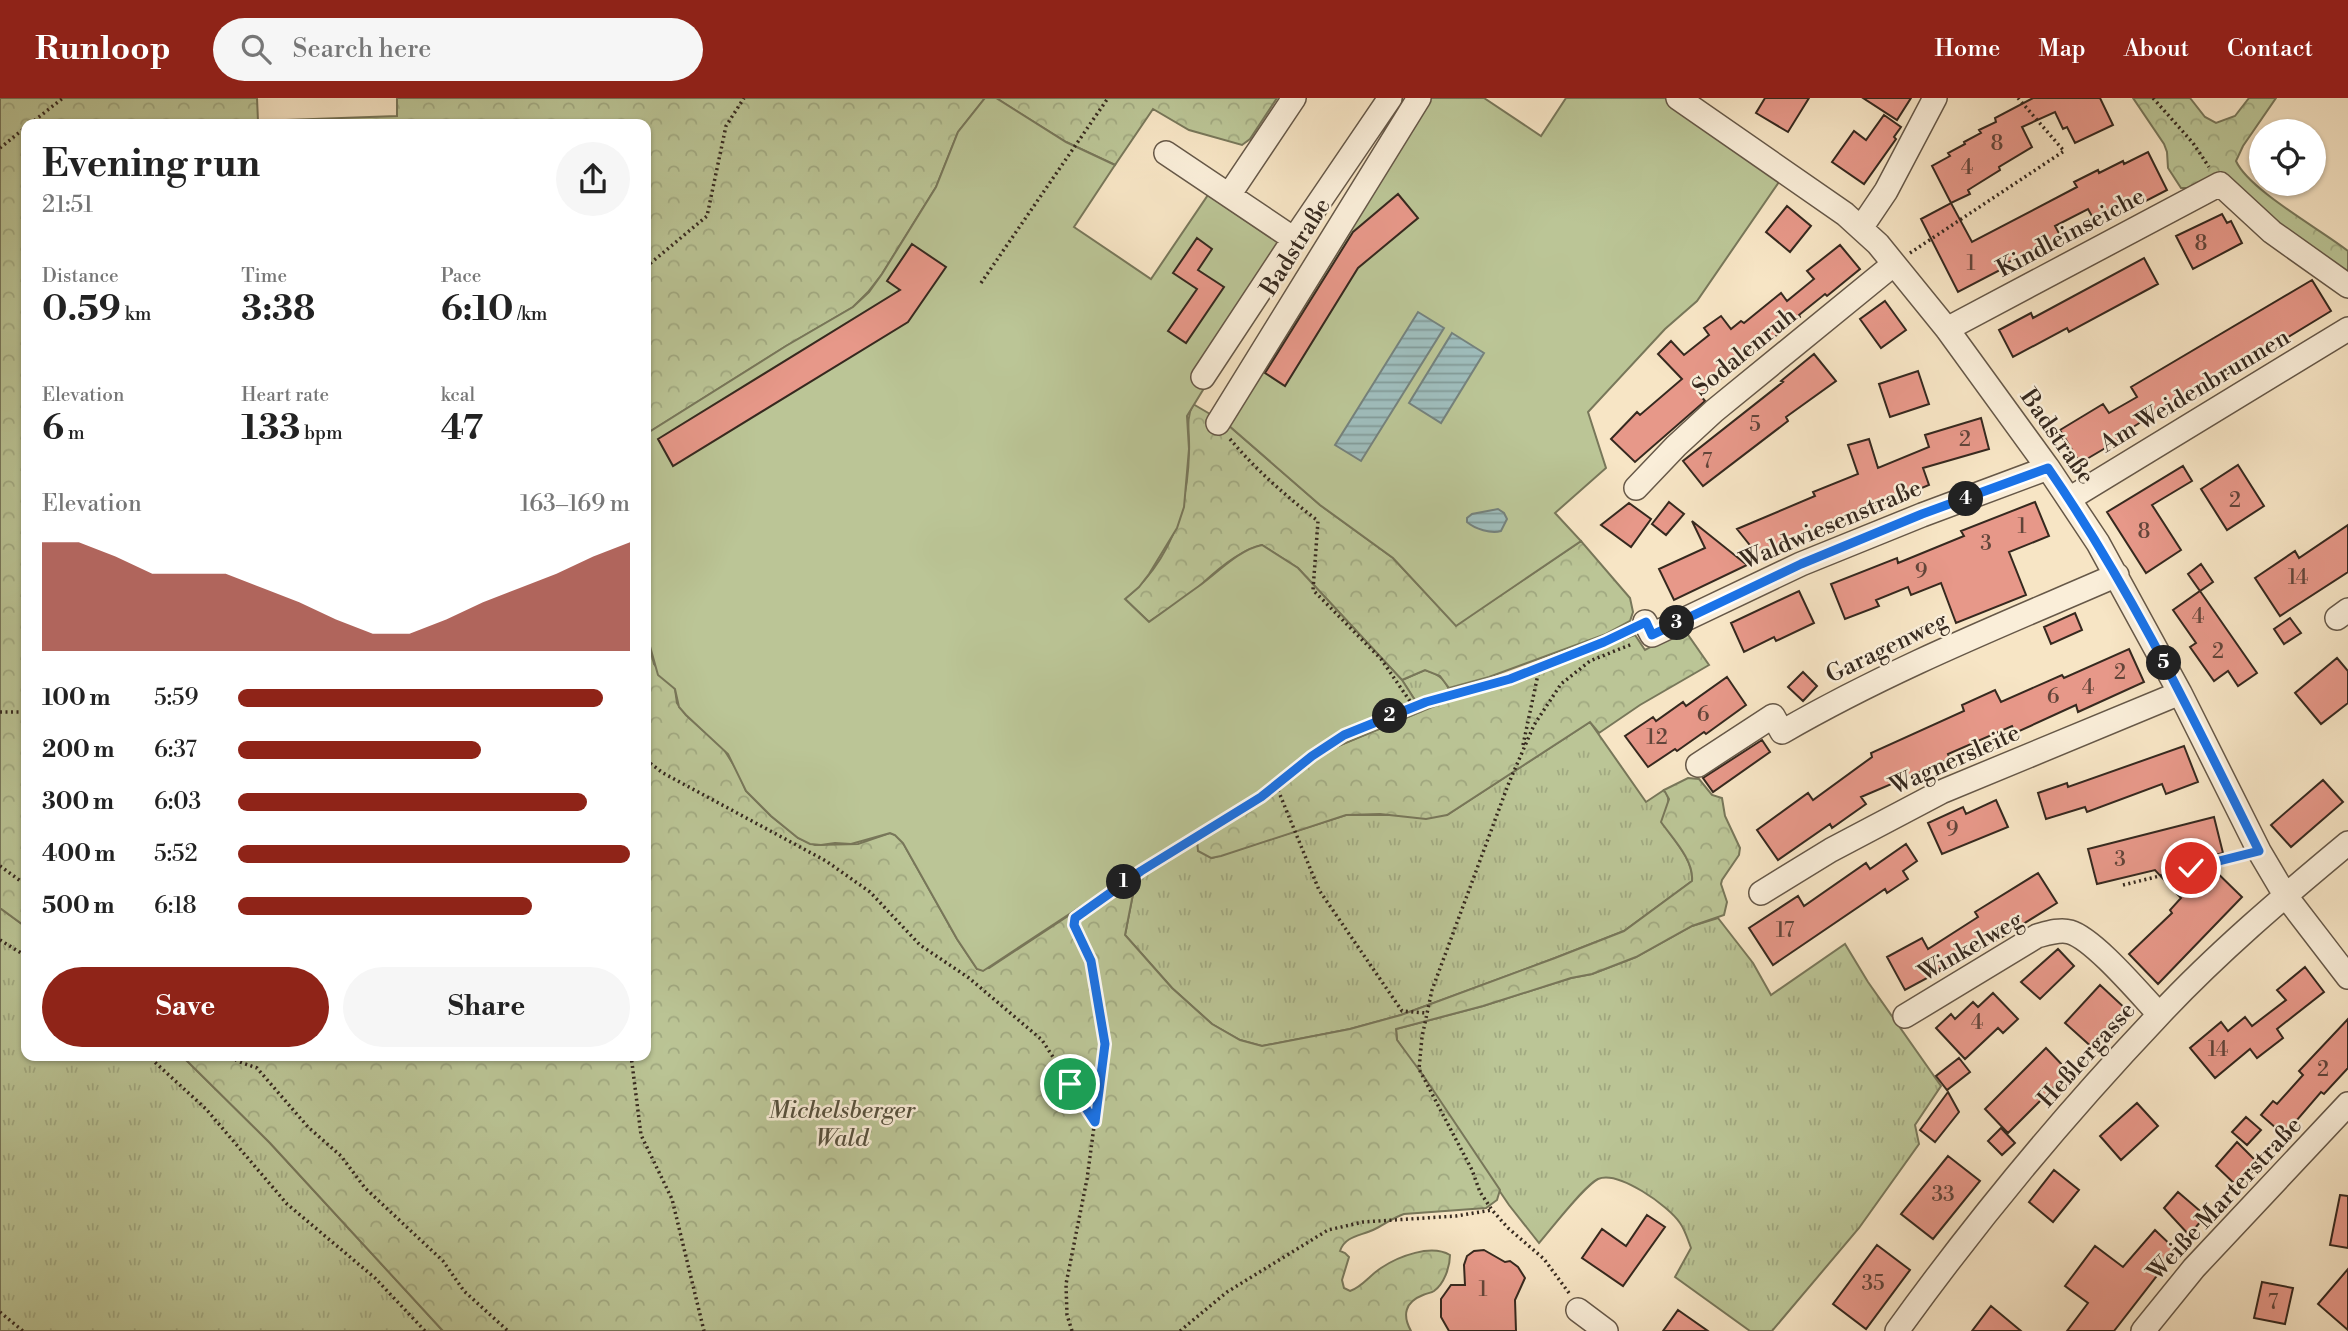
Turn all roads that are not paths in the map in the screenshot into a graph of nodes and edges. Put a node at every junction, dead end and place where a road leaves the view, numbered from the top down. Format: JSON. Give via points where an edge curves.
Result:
{"nodes":[{"id":1,"x":1294,"y":98,"type":"edge"},
{"id":2,"x":1390,"y":98,"type":"edge"},
{"id":3,"x":1419,"y":98,"type":"edge"},
{"id":4,"x":1678,"y":98,"type":"edge"},
{"id":5,"x":1935,"y":98,"type":"edge"},
{"id":6,"x":1703,"y":105,"type":"edge"},
{"id":7,"x":1166,"y":153,"type":"dead end"},
{"id":8,"x":1229,"y":195,"type":"junction"},
{"id":9,"x":1861,"y":228,"type":"junction"},
{"id":10,"x":1294,"y":239,"type":"junction"},
{"id":11,"x":1894,"y":264,"type":"junction"},
{"id":12,"x":2348,"y":286,"type":"edge"},
{"id":13,"x":2348,"y":328,"type":"edge"},
{"id":14,"x":1947,"y":329,"type":"junction"},
{"id":15,"x":1203,"y":377,"type":"dead end"},
{"id":16,"x":1218,"y":423,"type":"road end"},
{"id":17,"x":2048,"y":468,"type":"junction"},
{"id":18,"x":1636,"y":488,"type":"dead end"},
{"id":19,"x":2069,"y":499,"type":"junction"},
{"id":20,"x":2117,"y":575,"type":"junction"},
{"id":21,"x":1649,"y":629,"type":"road end"},
{"id":22,"x":2180,"y":693,"type":"junction"},
{"id":23,"x":1698,"y":765,"type":"dead end"},
{"id":24,"x":2348,"y":843,"type":"edge"},
{"id":25,"x":1761,"y":893,"type":"dead end"},
{"id":26,"x":2286,"y":895,"type":"junction"},
{"id":27,"x":2348,"y":977,"type":"edge"},
{"id":28,"x":2159,"y":1014,"type":"junction"},
{"id":29,"x":1905,"y":1016,"type":"dead end"},
{"id":30,"x":2348,"y":1104,"type":"edge"},
{"id":31,"x":1578,"y":1310,"type":"road end"},
{"id":32,"x":1606,"y":1331,"type":"edge"},
{"id":33,"x":1897,"y":1331,"type":"edge"},
{"id":34,"x":2143,"y":1331,"type":"edge"}],
"edges":[{"from":1,"to":8,"type":"street"},
{"from":2,"to":10,"type":"street"},
{"from":3,"to":16,"type":"street","name":"Badstraße"},
{"from":4,"to":6,"type":"street","name":"Badstraße"},
{"from":5,"to":9,"type":"street"},
{"from":6,"to":9,"type":"street","name":"Badstraße"},
{"from":7,"to":8,"type":"street"},
{"from":8,"to":10,"type":"street"},
{"from":9,"to":11,"type":"street","name":"Badstraße"},
{"from":10,"to":15,"type":"street"},
{"from":11,"to":14,"type":"street","name":"Badstraße"},
{"from":11,"to":18,"type":"street","name":"Sodalenruh","via":[[1714,411]]},
{"from":12,"to":14,"type":"street","name":"Kindleinseiche","via":[[2272,232],[2220,184]]},
{"from":13,"to":19,"type":"street","name":"Am Weidenbrunnen"},
{"from":14,"to":17,"type":"street","name":"Badstraße"},
{"from":17,"to":19,"type":"street","name":"Badstraße"},
{"from":17,"to":21,"type":"street","name":"Waldwiesenstraße","via":[[1922,514]]},
{"from":19,"to":20,"type":"street","name":"Badstraße"},
{"from":20,"to":22,"type":"street","name":"Badstraße"},
{"from":20,"to":23,"type":"street","name":"Garagenweg","via":[[1939,650],[1783,732],[1773,716]]},
{"from":22,"to":25,"type":"street","name":"Wagnersleite","via":[[1941,792]]},
{"from":22,"to":26,"type":"street","name":"Badstraße"},
{"from":24,"to":26,"type":"street","name":"Heßlergasse"},
{"from":26,"to":27,"type":"street","name":"Badstraße"},
{"from":26,"to":28,"type":"street","name":"Heßlergasse"},
{"from":28,"to":29,"type":"street","name":"Winkelweg","via":[[2086,940],[2056,931],[2037,936]]},
{"from":28,"to":33,"type":"street","name":"Heßlergasse","via":[[1989,1208]]},
{"from":30,"to":34,"type":"street","name":"Weiße Marterstraße","via":[[2187,1275]]},
{"from":31,"to":32,"type":"street"}]}
